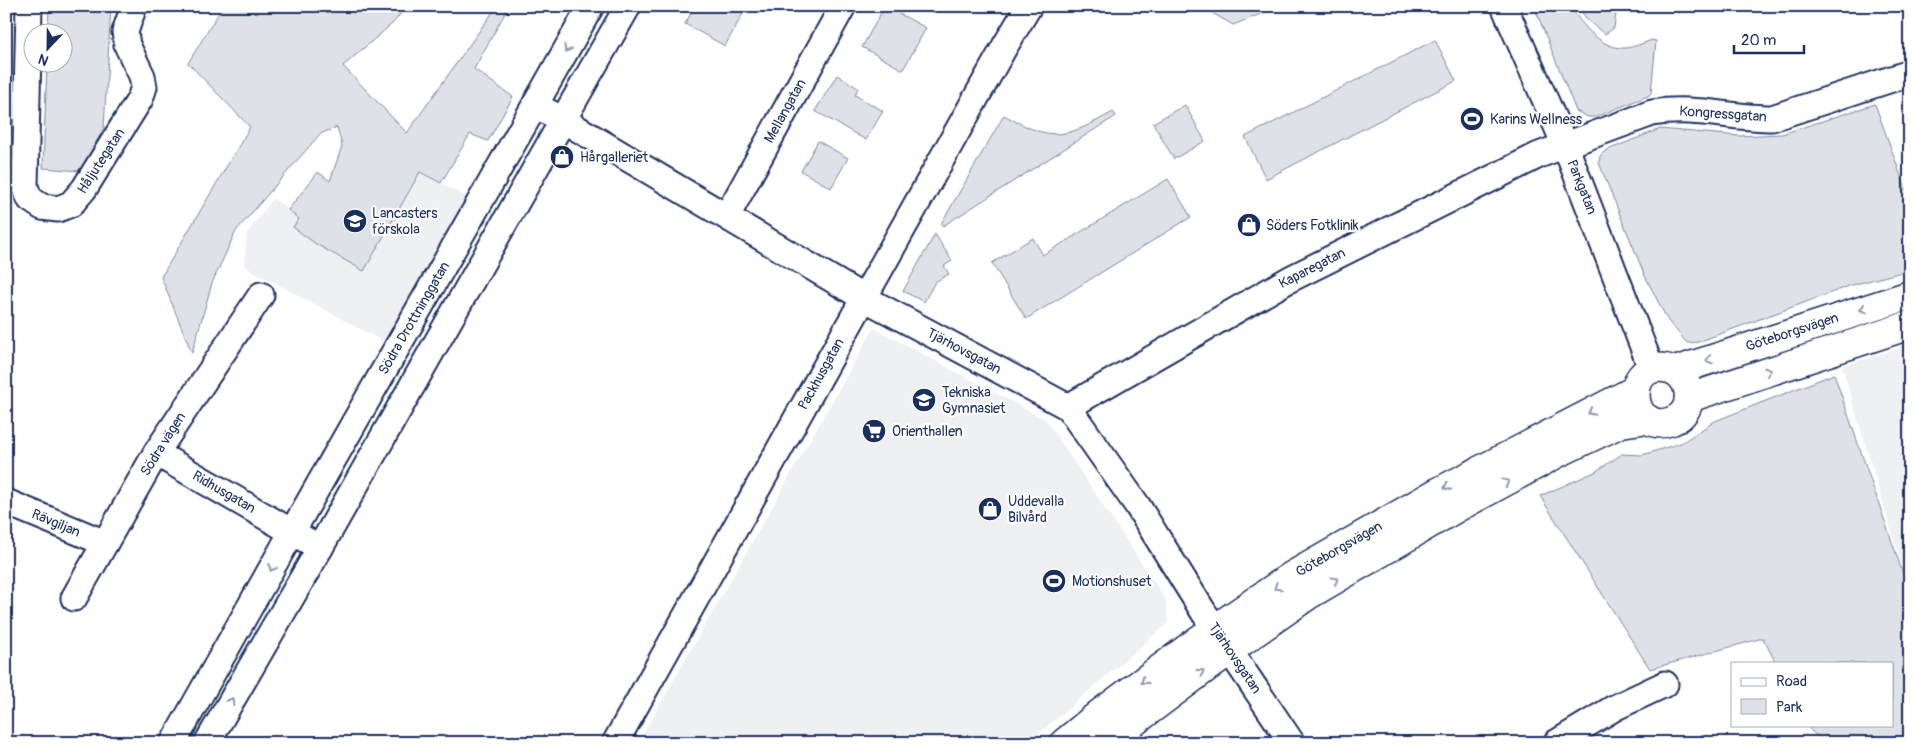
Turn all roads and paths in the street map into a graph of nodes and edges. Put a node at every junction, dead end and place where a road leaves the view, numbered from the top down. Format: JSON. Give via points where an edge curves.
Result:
{"nodes":[{"id":1,"x":29,"y":6,"type":"edge"},
{"id":2,"x":134,"y":6,"type":"edge"},
{"id":3,"x":591,"y":6,"type":"edge"},
{"id":4,"x":628,"y":6,"type":"edge"},
{"id":5,"x":843,"y":6,"type":"edge"},
{"id":6,"x":1029,"y":6,"type":"edge"},
{"id":7,"x":1504,"y":6,"type":"edge"},
{"id":8,"x":1910,"y":73,"type":"edge"},
{"id":9,"x":535,"y":104,"type":"junction"},
{"id":10,"x":563,"y":120,"type":"junction"},
{"id":11,"x":1565,"y":145,"type":"junction"},
{"id":12,"x":727,"y":216,"type":"junction"},
{"id":13,"x":261,"y":295,"type":"dead end"},
{"id":14,"x":1910,"y":295,"type":"edge"},
{"id":15,"x":864,"y":298,"type":"junction"},
{"id":16,"x":1910,"y":325,"type":"edge"},
{"id":17,"x":1663,"y":370,"type":"junction"},
{"id":18,"x":1635,"y":390,"type":"junction"},
{"id":19,"x":1689,"y":398,"type":"junction"},
{"id":20,"x":1068,"y":407,"type":"junction"},
{"id":21,"x":1648,"y":419,"type":"junction"},
{"id":22,"x":156,"y":453,"type":"junction"},
{"id":23,"x":6,"y":502,"type":"edge"},
{"id":24,"x":292,"y":532,"type":"junction"},
{"id":25,"x":105,"y":543,"type":"junction"},
{"id":26,"x":320,"y":548,"type":"junction"},
{"id":27,"x":74,"y":598,"type":"dead end"},
{"id":28,"x":1223,"y":639,"type":"junction"},
{"id":29,"x":1665,"y":684,"type":"dead end"},
{"id":30,"x":173,"y":743,"type":"edge"},
{"id":31,"x":207,"y":743,"type":"edge"},
{"id":32,"x":615,"y":743,"type":"edge"},
{"id":33,"x":1064,"y":743,"type":"edge"},
{"id":34,"x":1106,"y":743,"type":"edge"},
{"id":35,"x":1292,"y":743,"type":"edge"},
{"id":36,"x":1556,"y":743,"type":"edge"}],
"edges":[{"from":1,"to":2,"type":"street","name":"Håljutegatan","via":[[24,187],[30,199],[42,207],[58,209],[71,204],[84,189],[140,99],[144,87],[142,76],[127,45],[125,32]]},
{"from":3,"to":9,"type":"street","name":"Södra Drottninggatan","one_way":true},
{"from":4,"to":10,"type":"street"},
{"from":5,"to":12,"type":"street","name":"Mellangatan"},
{"from":6,"to":15,"type":"street","name":"Packhusgatan"},
{"from":7,"to":11,"type":"street","name":"Parkgatan"},
{"from":8,"to":11,"type":"street","name":"Kongressgatan","via":[[1772,118],[1690,110],[1652,112]]},
{"from":9,"to":10,"type":"street"},
{"from":9,"to":24,"type":"street","name":"Södra Drottninggatan"},
{"from":10,"to":12,"type":"street","name":"Tjärhovsgatan"},
{"from":10,"to":26,"type":"street"},
{"from":11,"to":17,"type":"street","name":"Parkgatan"},
{"from":11,"to":20,"type":"street","name":"Kaparegatan","via":[[1538,155],[1290,278]]},
{"from":12,"to":15,"type":"street","name":"Tjärhovsgatan"},
{"from":13,"to":22,"type":"street","name":"Södra vägen"},
{"from":14,"to":17,"type":"main road","name":"Göteborgsvägen","one_way":true},
{"from":15,"to":20,"type":"street","name":"Tjärhovsgatan"},
{"from":15,"to":32,"type":"street","name":"Packhusgatan"},
{"from":19,"to":16,"type":"main road","one_way":true},
{"from":17,"to":18,"type":"main road","name":"Göteborgsvägen","via":[[1641,378]]},
{"from":17,"to":19,"type":"main road","via":[[1681,375],[1687,384]]},
{"from":18,"to":21,"type":"main road","via":[[1636,405]]},
{"from":18,"to":28,"type":"main road","name":"Göteborgsvägen","one_way":true,"via":[[1438,492],[1290,577]]},
{"from":19,"to":21,"type":"main road","name":"Göteborgsvägen","via":[[1684,412],[1676,418],[1662,422]]},
{"from":20,"to":28,"type":"street","name":"Tjärhovsgatan","via":[[1137,505]]},
{"from":28,"to":21,"type":"main road","name":"Göteborgsvägen","one_way":true,"via":[[1307,596],[1560,452],[1621,423]]},
{"from":22,"to":24,"type":"street","name":"Ridhusgatan"},
{"from":22,"to":25,"type":"street","name":"Södra vägen"},
{"from":23,"to":25,"type":"street","name":"Rävgiljan"},
{"from":24,"to":26,"type":"street"},
{"from":24,"to":30,"type":"street","name":"Södra Drottninggatan","one_way":true},
{"from":25,"to":27,"type":"street","name":"Södra vägen"},
{"from":31,"to":26,"type":"street","one_way":true},
{"from":28,"to":33,"type":"main road","name":"Göteborgsvägen","one_way":true,"via":[[1099,714]]},
{"from":34,"to":28,"type":"main road","name":"Göteborgsvägen","one_way":true},
{"from":28,"to":35,"type":"street","name":"Tjärhovsgatan"},
{"from":29,"to":36,"type":"street","via":[[1614,708]]}]}
